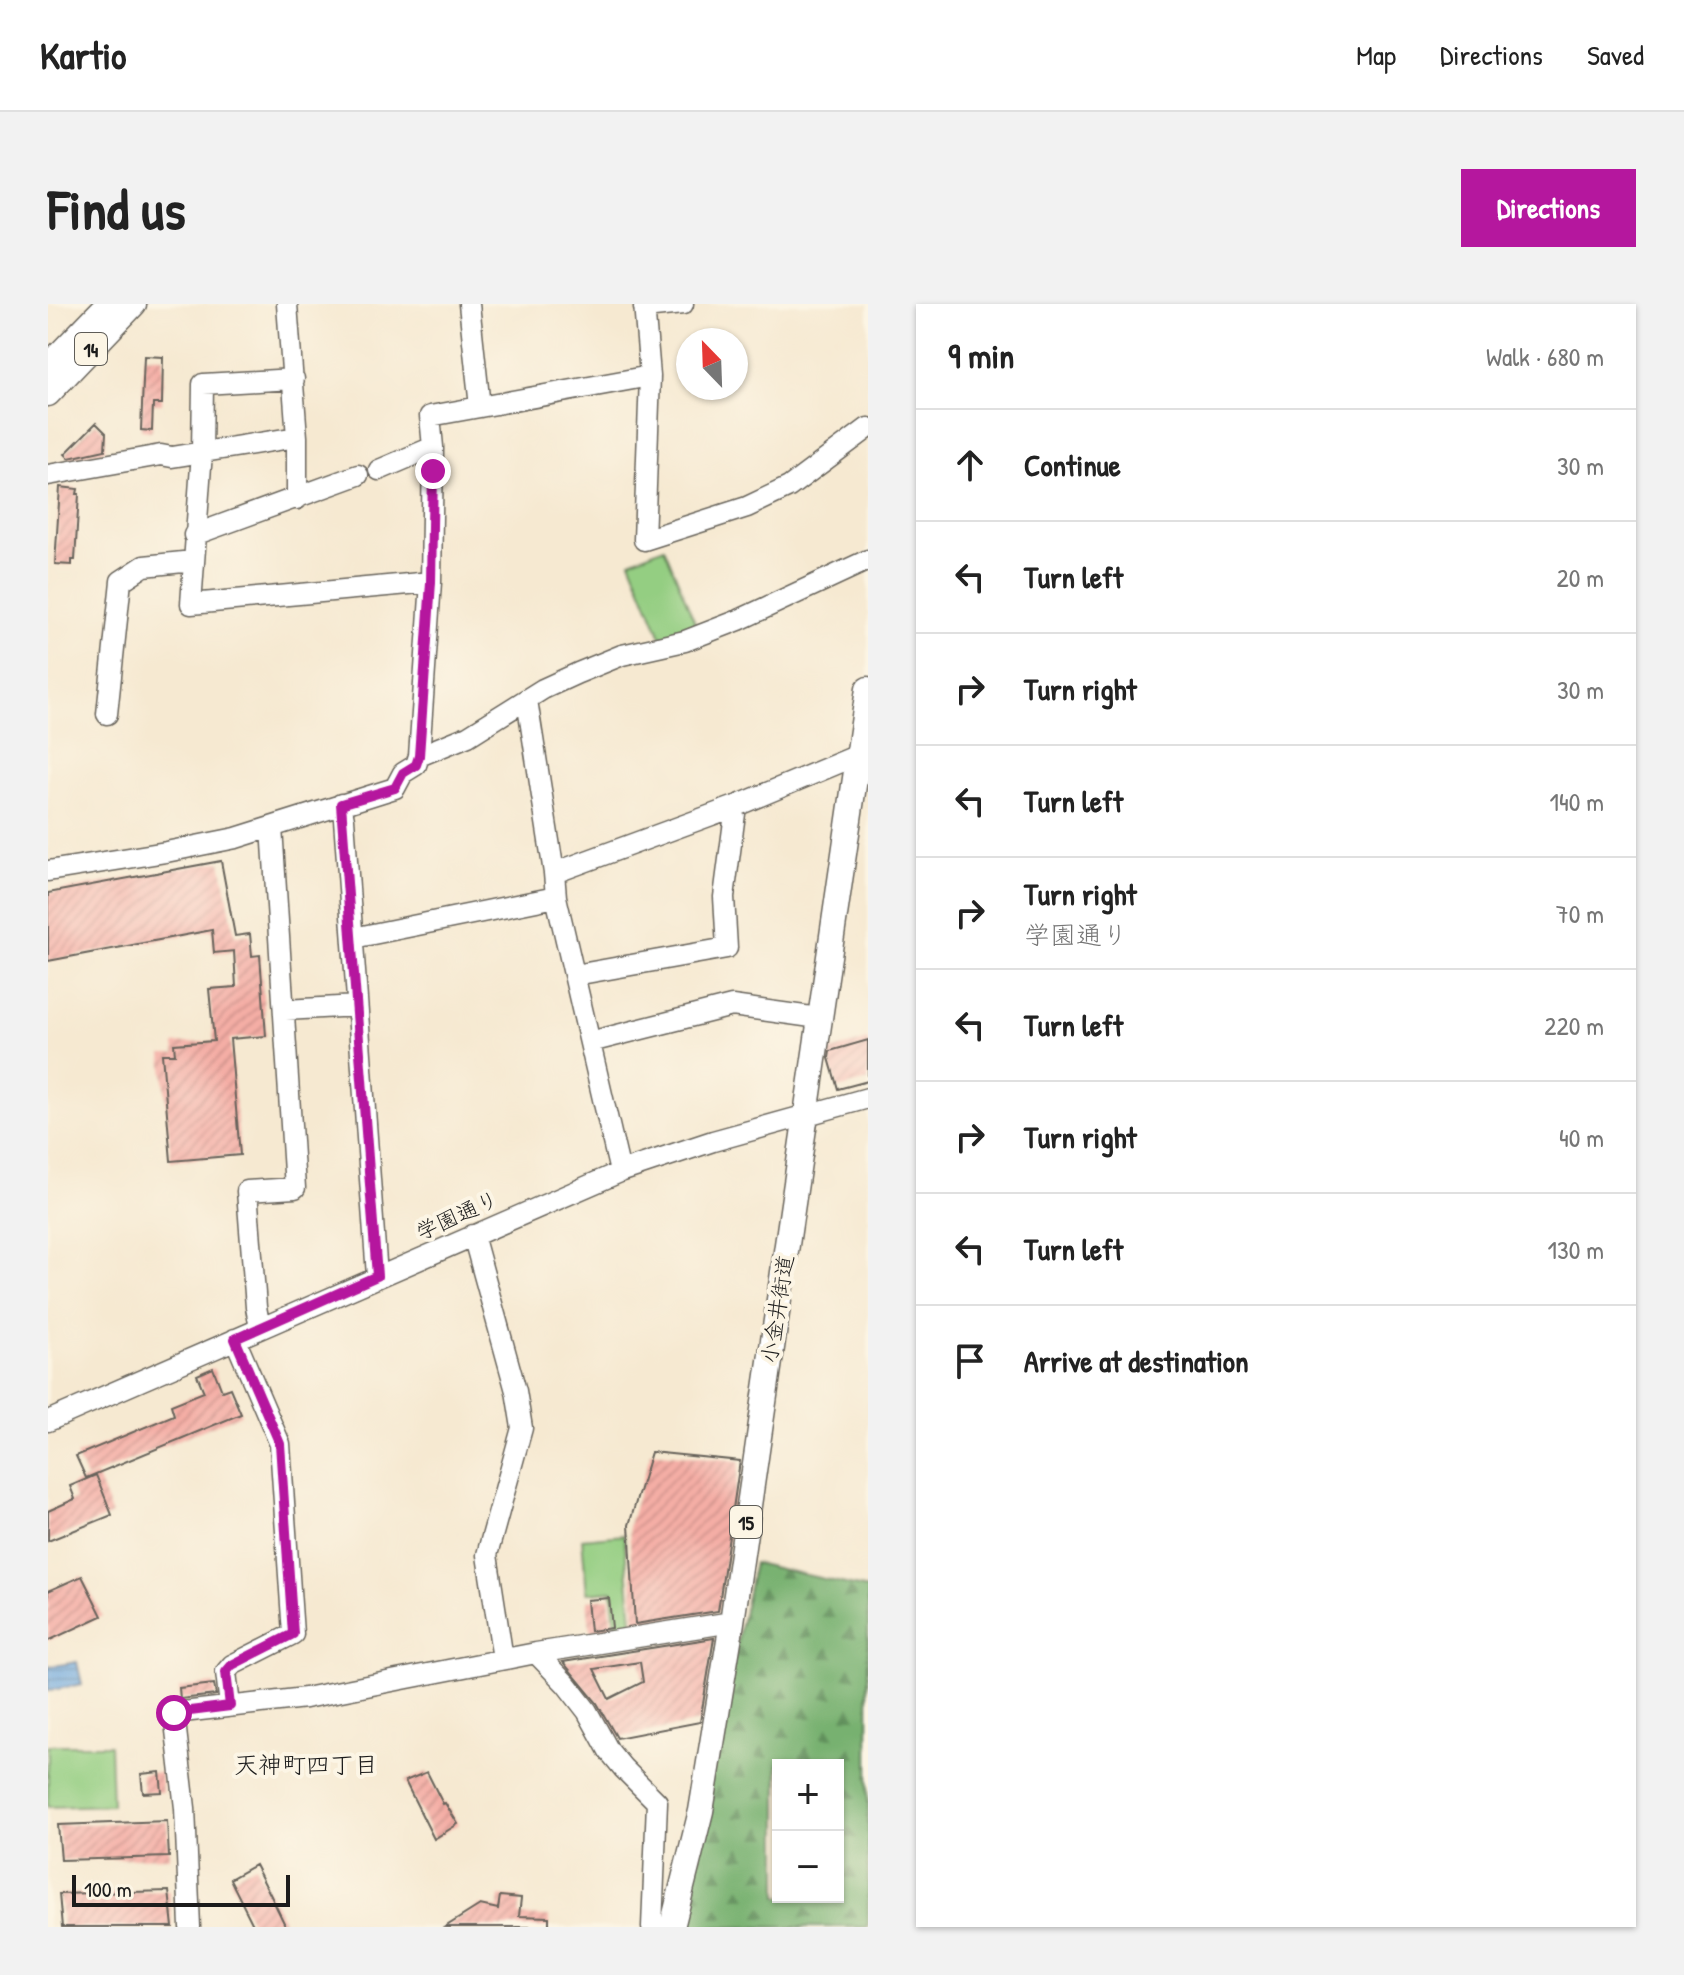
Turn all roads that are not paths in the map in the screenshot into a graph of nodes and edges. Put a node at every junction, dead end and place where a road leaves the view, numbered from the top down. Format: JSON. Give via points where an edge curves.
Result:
{"nodes":[{"id":1,"x":108,"y":304,"type":"edge"},
{"id":2,"x":134,"y":304,"type":"edge"},
{"id":3,"x":287,"y":304,"type":"edge"},
{"id":4,"x":469,"y":304,"type":"edge"},
{"id":5,"x":683,"y":304,"type":"edge"},
{"id":6,"x":644,"y":306,"type":"edge"},
{"id":7,"x":48,"y":366,"type":"edge"},
{"id":8,"x":650,"y":376,"type":"junction"},
{"id":9,"x":294,"y":379,"type":"junction"},
{"id":10,"x":48,"y":394,"type":"edge"},
{"id":11,"x":480,"y":407,"type":"junction"},
{"id":12,"x":868,"y":428,"type":"edge"},
{"id":13,"x":297,"y":437,"type":"junction"},
{"id":14,"x":433,"y":447,"type":"junction"},
{"id":15,"x":202,"y":452,"type":"junction"},
{"id":16,"x":379,"y":470,"type":"dead end"},
{"id":17,"x":48,"y":475,"type":"edge"},
{"id":18,"x":358,"y":475,"type":"dead end"},
{"id":19,"x":297,"y":499,"type":"junction"},
{"id":20,"x":194,"y":535,"type":"junction"},
{"id":21,"x":868,"y":560,"type":"edge"},
{"id":22,"x":193,"y":561,"type":"junction"},
{"id":23,"x":431,"y":582,"type":"junction"},
{"id":24,"x":868,"y":689,"type":"edge"},
{"id":25,"x":527,"y":700,"type":"junction"},
{"id":26,"x":107,"y":714,"type":"dead end"},
{"id":27,"x":858,"y":755,"type":"junction"},
{"id":28,"x":419,"y":756,"type":"junction"},
{"id":29,"x":341,"y":804,"type":"junction"},
{"id":30,"x":736,"y":806,"type":"junction"},
{"id":31,"x":858,"y":816,"type":"edge"},
{"id":32,"x":272,"y":827,"type":"junction"},
{"id":33,"x":48,"y":871,"type":"edge"},
{"id":34,"x":554,"y":873,"type":"junction"},
{"id":35,"x":556,"y":897,"type":"junction"},
{"id":36,"x":353,"y":938,"type":"junction"},
{"id":37,"x":575,"y":975,"type":"junction"},
{"id":38,"x":357,"y":1006,"type":"junction"},
{"id":39,"x":285,"y":1010,"type":"junction"},
{"id":40,"x":819,"y":1018,"type":"junction"},
{"id":41,"x":590,"y":1042,"type":"junction"},
{"id":42,"x":868,"y":1098,"type":"edge"},
{"id":43,"x":806,"y":1114,"type":"junction"},
{"id":44,"x":620,"y":1172,"type":"junction"},
{"id":45,"x":473,"y":1235,"type":"junction"},
{"id":46,"x":377,"y":1276,"type":"junction"},
{"id":47,"x":260,"y":1328,"type":"junction"},
{"id":48,"x":235,"y":1339,"type":"junction"},
{"id":49,"x":48,"y":1421,"type":"edge"},
{"id":50,"x":732,"y":1622,"type":"junction"},
{"id":51,"x":536,"y":1653,"type":"junction"},
{"id":52,"x":503,"y":1659,"type":"junction"},
{"id":53,"x":230,"y":1706,"type":"junction"},
{"id":54,"x":190,"y":1927,"type":"edge"},
{"id":55,"x":652,"y":1927,"type":"edge"},
{"id":56,"x":672,"y":1927,"type":"edge"}],
"edges":[{"from":1,"to":7,"type":"main road","number":"14"},
{"from":2,"to":10,"type":"main road","number":"14"},
{"from":3,"to":9,"type":"street"},
{"from":4,"to":11,"type":"street"},
{"from":5,"to":6,"type":"street"},
{"from":6,"to":8,"type":"street"},
{"from":8,"to":11,"type":"street"},
{"from":8,"to":12,"type":"street","via":[[644,540],[747,507],[789,487]]},
{"from":9,"to":13,"type":"street"},
{"from":9,"to":15,"type":"street","via":[[203,384]]},
{"from":11,"to":14,"type":"street","via":[[430,416]]},
{"from":13,"to":15,"type":"street"},
{"from":13,"to":19,"type":"street"},
{"from":14,"to":16,"type":"street"},
{"from":14,"to":23,"type":"street"},
{"from":15,"to":17,"type":"street"},
{"from":15,"to":20,"type":"street"},
{"from":18,"to":19,"type":"street"},
{"from":19,"to":20,"type":"street"},
{"from":20,"to":22,"type":"street"},
{"from":21,"to":25,"type":"street","via":[[739,620],[685,641],[622,655]]},
{"from":22,"to":23,"type":"street","via":[[191,604]]},
{"from":22,"to":26,"type":"street","via":[[144,566],[121,581]]},
{"from":23,"to":28,"type":"street"},
{"from":24,"to":27,"type":"main road","name":"小金井街道","number":"15"},
{"from":25,"to":28,"type":"street","via":[[468,736]]},
{"from":25,"to":34,"type":"street"},
{"from":27,"to":30,"type":"street"},
{"from":27,"to":31,"type":"main road","name":"小金井街道","number":"15"},
{"from":28,"to":29,"type":"street","via":[[395,788]]},
{"from":29,"to":32,"type":"street"},
{"from":29,"to":36,"type":"street"},
{"from":30,"to":34,"type":"street"},
{"from":30,"to":37,"type":"street","via":[[724,897],[727,948]]},
{"from":31,"to":40,"type":"main road","name":"小金井街道","number":"15"},
{"from":32,"to":33,"type":"street","via":[[166,852]]},
{"from":32,"to":39,"type":"street"},
{"from":34,"to":35,"type":"street"},
{"from":35,"to":36,"type":"street"},
{"from":35,"to":37,"type":"street"},
{"from":36,"to":38,"type":"street"},
{"from":37,"to":41,"type":"street"},
{"from":38,"to":39,"type":"street"},
{"from":38,"to":46,"type":"street"},
{"from":39,"to":47,"type":"street","via":[[295,1188],[247,1191]]},
{"from":40,"to":41,"type":"street","via":[[732,1006]]},
{"from":40,"to":43,"type":"main road","name":"小金井街道","number":"15"},
{"from":41,"to":44,"type":"street"},
{"from":42,"to":43,"type":"street","name":"学園通り"},
{"from":43,"to":44,"type":"street","name":"学園通り"},
{"from":43,"to":50,"type":"main road","name":"小金井街道","number":"15"},
{"from":44,"to":45,"type":"street","name":"学園通り"},
{"from":45,"to":46,"type":"street","name":"学園通り"},
{"from":45,"to":52,"type":"street","via":[[522,1428],[487,1555]]},
{"from":46,"to":47,"type":"street","name":"学園通り"},
{"from":47,"to":48,"type":"street","name":"学園通り"},
{"from":48,"to":49,"type":"street","name":"学園通り"},
{"from":48,"to":53,"type":"street","via":[[280,1444],[293,1634],[232,1665],[226,1672]]},
{"from":50,"to":51,"type":"street"},
{"from":50,"to":56,"type":"main road","name":"小金井街道","number":"15","via":[[701,1811]]},
{"from":51,"to":52,"type":"street"},
{"from":51,"to":55,"type":"street","via":[[587,1711],[609,1751],[657,1802]]},
{"from":52,"to":53,"type":"street","via":[[305,1698]]},
{"from":53,"to":54,"type":"street","via":[[174,1713]]}]}
